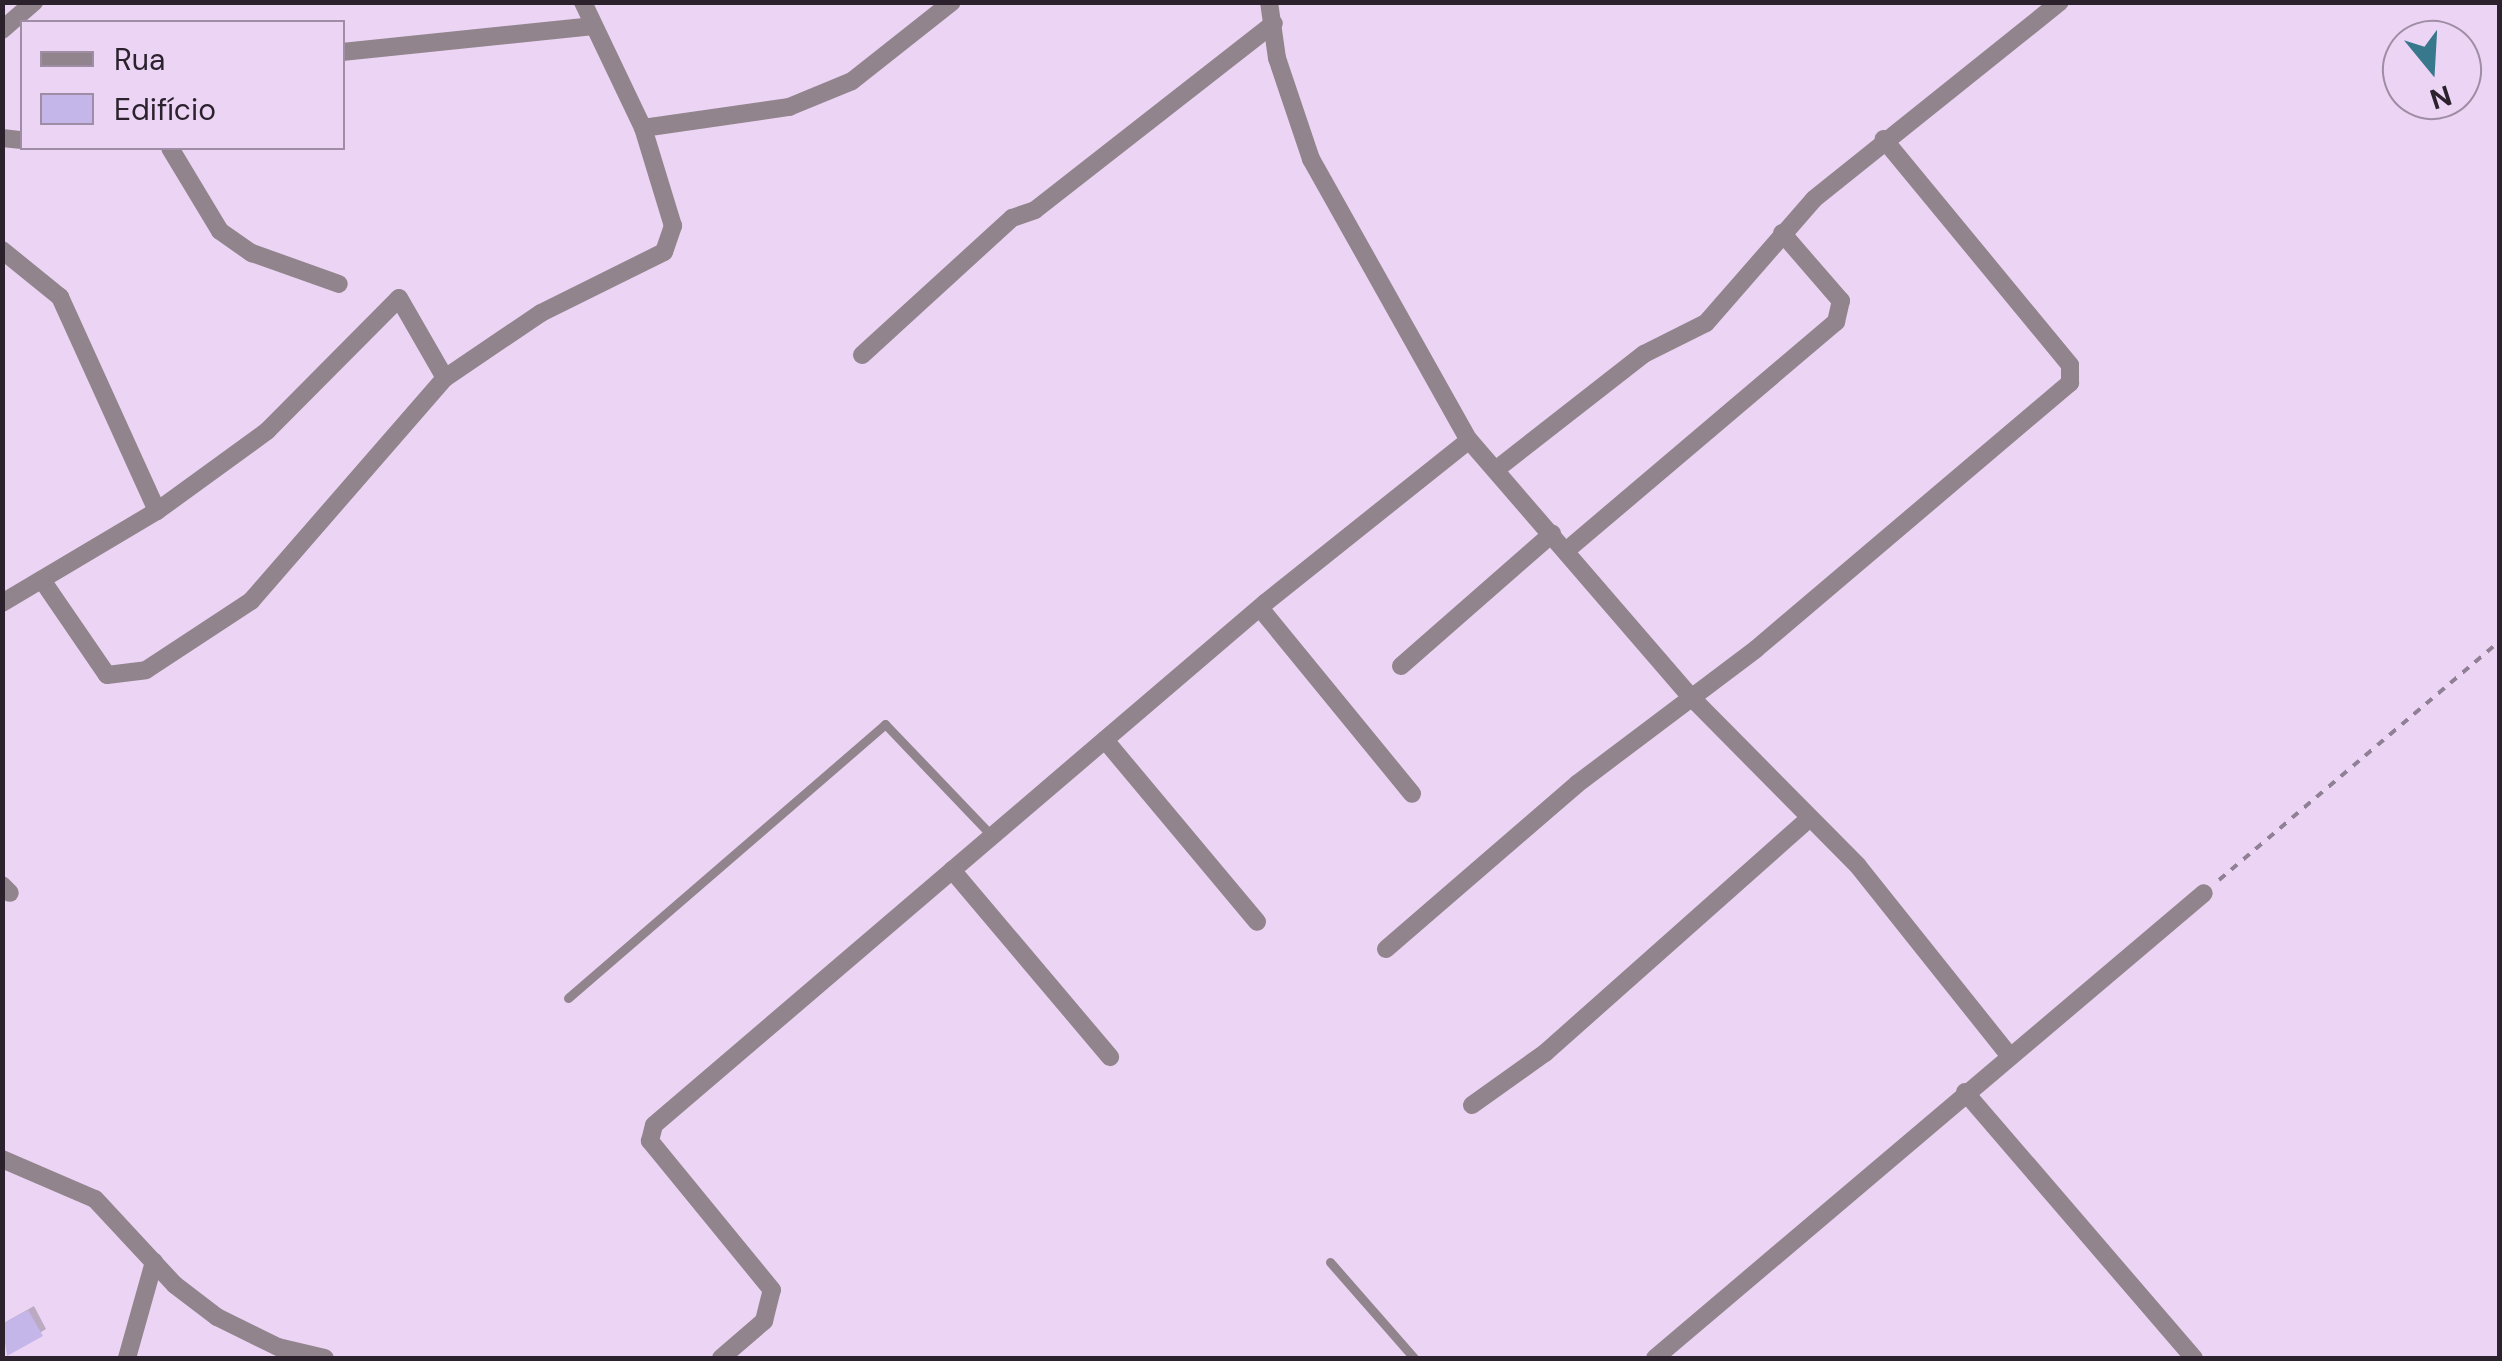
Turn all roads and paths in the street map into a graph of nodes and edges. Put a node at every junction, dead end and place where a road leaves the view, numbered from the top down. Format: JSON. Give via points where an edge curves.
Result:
{"nodes":[{"id":1,"x":34,"y":2,"type":"edge"},
{"id":2,"x":584,"y":2,"type":"edge"},
{"id":3,"x":952,"y":2,"type":"edge"},
{"id":4,"x":1270,"y":2,"type":"edge"},
{"id":5,"x":2060,"y":2,"type":"edge"},
{"id":6,"x":1274,"y":23,"type":"junction"},
{"id":7,"x":594,"y":26,"type":"junction"},
{"id":8,"x":2,"y":30,"type":"edge"},
{"id":9,"x":345,"y":52,"type":"edge"},
{"id":10,"x":643,"y":128,"type":"junction"},
{"id":11,"x":1884,"y":139,"type":"junction"},
{"id":12,"x":171,"y":150,"type":"edge"},
{"id":13,"x":1782,"y":232,"type":"junction"},
{"id":14,"x":2,"y":250,"type":"edge"},
{"id":15,"x":339,"y":284,"type":"dead end"},
{"id":16,"x":862,"y":355,"type":"dead end"},
{"id":17,"x":445,"y":378,"type":"junction"},
{"id":18,"x":1469,"y":440,"type":"junction"},
{"id":19,"x":1498,"y":468,"type":"junction"},
{"id":20,"x":157,"y":512,"type":"junction"},
{"id":21,"x":1552,"y":534,"type":"junction"},
{"id":22,"x":1566,"y":550,"type":"junction"},
{"id":23,"x":42,"y":580,"type":"junction"},
{"id":24,"x":2,"y":603,"type":"edge"},
{"id":25,"x":1260,"y":608,"type":"junction"},
{"id":26,"x":2500,"y":642,"type":"edge"},
{"id":27,"x":1401,"y":666,"type":"dead end"},
{"id":28,"x":1688,"y":695,"type":"junction"},
{"id":29,"x":1105,"y":740,"type":"junction"},
{"id":30,"x":1412,"y":794,"type":"dead end"},
{"id":31,"x":1810,"y":818,"type":"junction"},
{"id":32,"x":992,"y":835,"type":"junction"},
{"id":33,"x":952,"y":870,"type":"junction"},
{"id":34,"x":2204,"y":893,"type":"joint"},
{"id":35,"x":1256,"y":922,"type":"dead end"},
{"id":36,"x":1386,"y":950,"type":"dead end"},
{"id":37,"x":568,"y":998,"type":"dead end"},
{"id":38,"x":2008,"y":1054,"type":"junction"},
{"id":39,"x":1110,"y":1057,"type":"dead end"},
{"id":40,"x":1965,"y":1092,"type":"junction"},
{"id":41,"x":1472,"y":1105,"type":"dead end"},
{"id":42,"x":2,"y":1159,"type":"edge"},
{"id":43,"x":154,"y":1262,"type":"junction"},
{"id":44,"x":1330,"y":1262,"type":"dead end"},
{"id":45,"x":127,"y":1358,"type":"edge"},
{"id":46,"x":326,"y":1358,"type":"edge"},
{"id":47,"x":721,"y":1358,"type":"edge"},
{"id":48,"x":1414,"y":1358,"type":"edge"},
{"id":49,"x":1655,"y":1358,"type":"edge"},
{"id":50,"x":2194,"y":1358,"type":"edge"}],
"edges":[{"from":1,"to":8,"type":"street"},
{"from":2,"to":7,"type":"street"},
{"from":3,"to":10,"type":"street","via":[[852,81],[805,100]]},
{"from":4,"to":6,"type":"street"},
{"from":5,"to":11,"type":"street"},
{"from":6,"to":16,"type":"street","via":[[1035,210],[1012,218]]},
{"from":6,"to":18,"type":"street","via":[[1277,58],[1311,158]]},
{"from":7,"to":9,"type":"street"},
{"from":7,"to":10,"type":"street"},
{"from":10,"to":17,"type":"street","via":[[673,226],[664,252],[541,313]]},
{"from":11,"to":13,"type":"street"},
{"from":11,"to":28,"type":"street","via":[[2070,365],[2070,382],[1756,649]]},
{"from":12,"to":15,"type":"street","via":[[220,231],[252,252]]},
{"from":13,"to":19,"type":"street","via":[[1757,271],[1706,323],[1644,354]]},
{"from":13,"to":22,"type":"street","via":[[1841,301],[1836,322]]},
{"from":14,"to":20,"type":"street","via":[[60,297]]},
{"from":17,"to":20,"type":"street","via":[[398,298],[267,431]]},
{"from":17,"to":23,"type":"street","via":[[252,602],[146,670],[107,675]]},
{"from":18,"to":19,"type":"street"},
{"from":18,"to":25,"type":"street"},
{"from":19,"to":21,"type":"street"},
{"from":20,"to":23,"type":"street"},
{"from":21,"to":22,"type":"street"},
{"from":21,"to":27,"type":"street"},
{"from":22,"to":28,"type":"street"},
{"from":23,"to":24,"type":"street"},
{"from":25,"to":29,"type":"street"},
{"from":25,"to":30,"type":"street"},
{"from":26,"to":34,"type":"path"},
{"from":28,"to":31,"type":"street"},
{"from":28,"to":36,"type":"street"},
{"from":29,"to":32,"type":"street"},
{"from":29,"to":35,"type":"street"},
{"from":31,"to":38,"type":"street","via":[[1900,916]]},
{"from":31,"to":41,"type":"street","via":[[1545,1053]]},
{"from":32,"to":33,"type":"street"},
{"from":32,"to":37,"type":"lane","via":[[885,724]]},
{"from":33,"to":39,"type":"street"},
{"from":33,"to":47,"type":"street","via":[[649,1132],[772,1290],[764,1321]]},
{"from":34,"to":38,"type":"street"},
{"from":38,"to":40,"type":"street"},
{"from":40,"to":49,"type":"street"},
{"from":40,"to":50,"type":"street"},
{"from":42,"to":43,"type":"street","via":[[77,1186]]},
{"from":43,"to":45,"type":"street"},
{"from":43,"to":46,"type":"street","via":[[197,1304],[247,1334]]},
{"from":44,"to":48,"type":"lane"}]}
